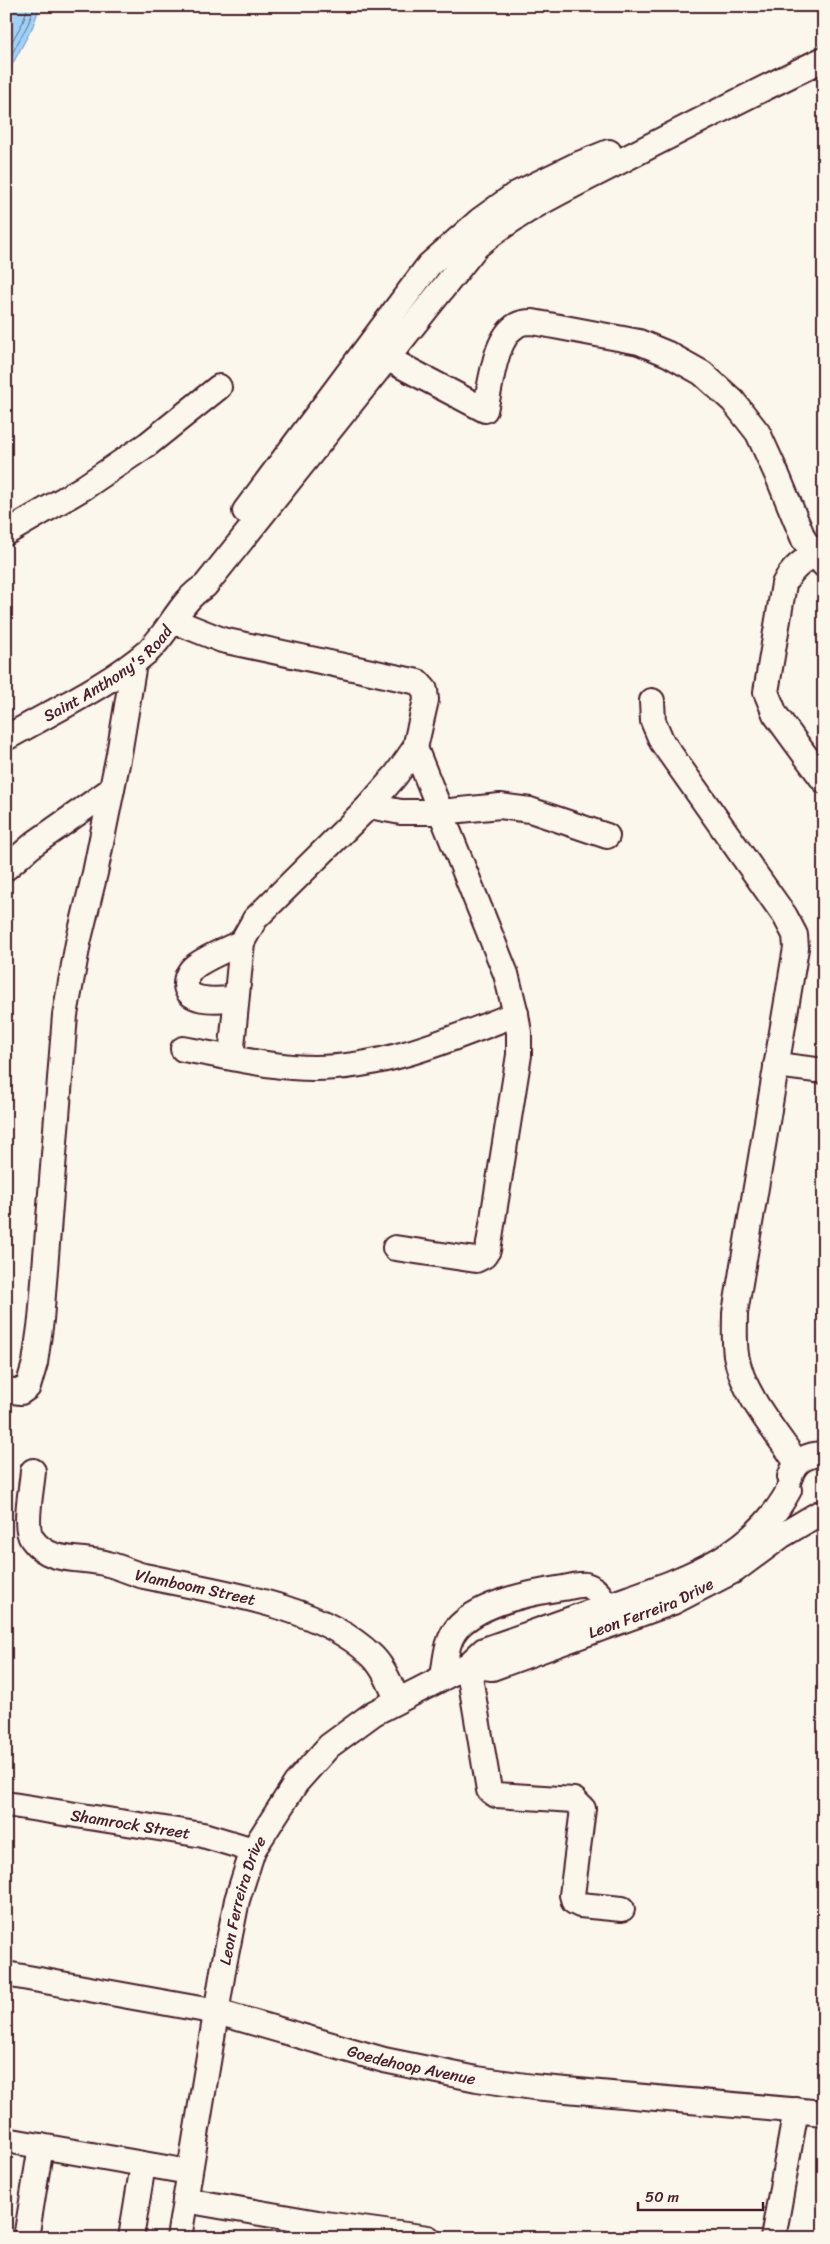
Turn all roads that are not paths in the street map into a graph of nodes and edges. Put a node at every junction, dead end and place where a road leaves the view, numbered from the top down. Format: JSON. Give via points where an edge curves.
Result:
{"nodes":[{"id":1,"x":824,"y":59,"type":"edge"},
{"id":2,"x":377,"y":353,"type":"junction"},
{"id":3,"x":218,"y":387,"type":"dead end"},
{"id":4,"x":6,"y":533,"type":"edge"},
{"id":5,"x":819,"y":559,"type":"edge"},
{"id":6,"x":174,"y":621,"type":"junction"},
{"id":7,"x":134,"y":663,"type":"junction"},
{"id":8,"x":652,"y":701,"type":"dead end"},
{"id":9,"x":6,"y":738,"type":"edge"},
{"id":10,"x":415,"y":748,"type":"junction"},
{"id":11,"x":824,"y":781,"type":"edge"},
{"id":12,"x":112,"y":789,"type":"junction"},
{"id":13,"x":369,"y":806,"type":"junction"},
{"id":14,"x":441,"y":812,"type":"junction"},
{"id":15,"x":607,"y":836,"type":"dead end"},
{"id":16,"x":6,"y":868,"type":"edge"},
{"id":17,"x":242,"y":942,"type":"junction"},
{"id":18,"x":236,"y":999,"type":"junction"},
{"id":19,"x":516,"y":1014,"type":"junction"},
{"id":20,"x":183,"y":1049,"type":"dead end"},
{"id":21,"x":231,"y":1057,"type":"junction"},
{"id":22,"x":776,"y":1065,"type":"junction"},
{"id":23,"x":824,"y":1072,"type":"edge"},
{"id":24,"x":395,"y":1248,"type":"dead end"},
{"id":25,"x":6,"y":1390,"type":"edge"},
{"id":26,"x":824,"y":1454,"type":"edge"},
{"id":27,"x":797,"y":1463,"type":"junction"},
{"id":28,"x":33,"y":1472,"type":"dead end"},
{"id":29,"x":789,"y":1490,"type":"junction"},
{"id":30,"x":822,"y":1515,"type":"edge"},
{"id":31,"x":610,"y":1615,"type":"junction"},
{"id":32,"x":468,"y":1665,"type":"junction"},
{"id":33,"x":443,"y":1677,"type":"junction"},
{"id":34,"x":398,"y":1699,"type":"junction"},
{"id":35,"x":6,"y":1804,"type":"edge"},
{"id":36,"x":253,"y":1850,"type":"junction"},
{"id":37,"x":622,"y":1909,"type":"dead end"},
{"id":38,"x":6,"y":1974,"type":"edge"},
{"id":39,"x":217,"y":2012,"type":"junction"},
{"id":40,"x":796,"y":2110,"type":"junction"},
{"id":41,"x":824,"y":2113,"type":"edge"},
{"id":42,"x":6,"y":2140,"type":"edge"},
{"id":43,"x":41,"y":2146,"type":"junction"},
{"id":44,"x":143,"y":2164,"type":"junction"},
{"id":45,"x":189,"y":2172,"type":"junction"},
{"id":46,"x":185,"y":2200,"type":"junction"},
{"id":47,"x":26,"y":2238,"type":"edge"},
{"id":48,"x":131,"y":2238,"type":"edge"},
{"id":49,"x":179,"y":2238,"type":"edge"},
{"id":50,"x":428,"y":2238,"type":"edge"},
{"id":51,"x":773,"y":2238,"type":"edge"}],
"edges":[{"from":1,"to":2,"type":"street","name":"Saint Anthony's Road","via":[[729,105],[574,166],[516,194],[480,220],[429,265]]},
{"from":2,"to":5,"type":"street","via":[[485,410],[501,342],[519,324],[533,322],[639,342],[668,354],[702,373],[733,401],[758,433],[804,540]]},
{"from":2,"to":6,"type":"street","name":"Saint Anthony's Road","via":[[193,580],[193,592]]},
{"from":3,"to":4,"type":"street","via":[[148,444],[83,488]]},
{"from":5,"to":11,"type":"street","via":[[797,565],[784,584],[766,692],[775,714]]},
{"from":6,"to":7,"type":"street","name":"Saint Anthony's Road"},
{"from":6,"to":10,"type":"street","via":[[222,640],[418,682],[426,700]]},
{"from":7,"to":9,"type":"street","name":"Saint Anthony's Road"},
{"from":7,"to":12,"type":"street"},
{"from":8,"to":22,"type":"street","via":[[652,721],[662,742],[785,916],[795,935],[796,948]]},
{"from":10,"to":13,"type":"street"},
{"from":10,"to":14,"type":"street"},
{"from":12,"to":16,"type":"street","via":[[35,843]]},
{"from":12,"to":25,"type":"street","via":[[65,1015],[41,1320],[34,1362],[28,1387],[21,1392]]},
{"from":13,"to":14,"type":"street","via":[[401,812]]},
{"from":13,"to":17,"type":"street","via":[[269,904],[255,919]]},
{"from":14,"to":15,"type":"street","via":[[500,806],[530,810]]},
{"from":14,"to":19,"type":"street","via":[[506,974]]},
{"from":17,"to":18,"type":"street"},
{"from":17,"to":18,"type":"street","via":[[192,969],[186,977],[186,989],[192,996]]},
{"from":18,"to":21,"type":"street"},
{"from":19,"to":21,"type":"street","via":[[398,1057],[371,1062],[317,1068],[288,1067]]},
{"from":19,"to":24,"type":"street","via":[[519,1055],[488,1250],[476,1260]]},
{"from":20,"to":21,"type":"street"},
{"from":22,"to":23,"type":"street"},
{"from":22,"to":27,"type":"street","via":[[735,1313],[734,1337],[742,1377]]},
{"from":26,"to":27,"type":"street","via":[[814,1454]]},
{"from":27,"to":29,"type":"street","name":"Leon Ferreira Drive","via":[[789,1480]]},
{"from":28,"to":34,"type":"street","name":"Vlamboom Street","via":[[28,1523],[31,1537],[44,1551],[68,1560],[109,1564],[144,1576],[220,1590],[335,1628],[372,1656]]},
{"from":29,"to":30,"type":"street","via":[[799,1507]]},
{"from":29,"to":31,"type":"street","name":"Leon Ferreira Drive","via":[[778,1511],[747,1542],[718,1561]]},
{"from":30,"to":31,"type":"street","name":"Leon Ferreira Drive","via":[[781,1536],[735,1570],[673,1602]]},
{"from":31,"to":32,"type":"street","name":"Leon Ferreira Drive","via":[[484,1650]]},
{"from":31,"to":33,"type":"street","via":[[595,1590],[585,1585],[527,1594],[480,1612],[459,1626],[448,1647]]},
{"from":32,"to":33,"type":"street","name":"Leon Ferreira Drive"},
{"from":32,"to":37,"type":"street","via":[[489,1790],[496,1795],[574,1800],[580,1804],[583,1809],[572,1895],[574,1902]]},
{"from":33,"to":34,"type":"street","name":"Leon Ferreira Drive"},
{"from":34,"to":36,"type":"street","name":"Leon Ferreira Drive","via":[[350,1729],[313,1762],[277,1809]]},
{"from":35,"to":36,"type":"street","name":"Shamrock Street","via":[[203,1835]]},
{"from":36,"to":39,"type":"street","name":"Leon Ferreira Drive","via":[[237,1900]]},
{"from":38,"to":39,"type":"street","name":"Goedehoop Avenue"},
{"from":39,"to":40,"type":"street","name":"Goedehoop Avenue","via":[[384,2060],[477,2079],[533,2087]]},
{"from":39,"to":45,"type":"street","name":"Leon Ferreira Drive"},
{"from":40,"to":41,"type":"street","name":"Goedehoop Avenue"},
{"from":40,"to":51,"type":"street"},
{"from":42,"to":43,"type":"street"},
{"from":43,"to":44,"type":"street"},
{"from":43,"to":47,"type":"street"},
{"from":44,"to":45,"type":"street"},
{"from":44,"to":48,"type":"street"},
{"from":45,"to":46,"type":"street","name":"Leon Ferreira Drive"},
{"from":46,"to":49,"type":"street","name":"Leon Ferreira Drive"},
{"from":46,"to":50,"type":"street"}]}
